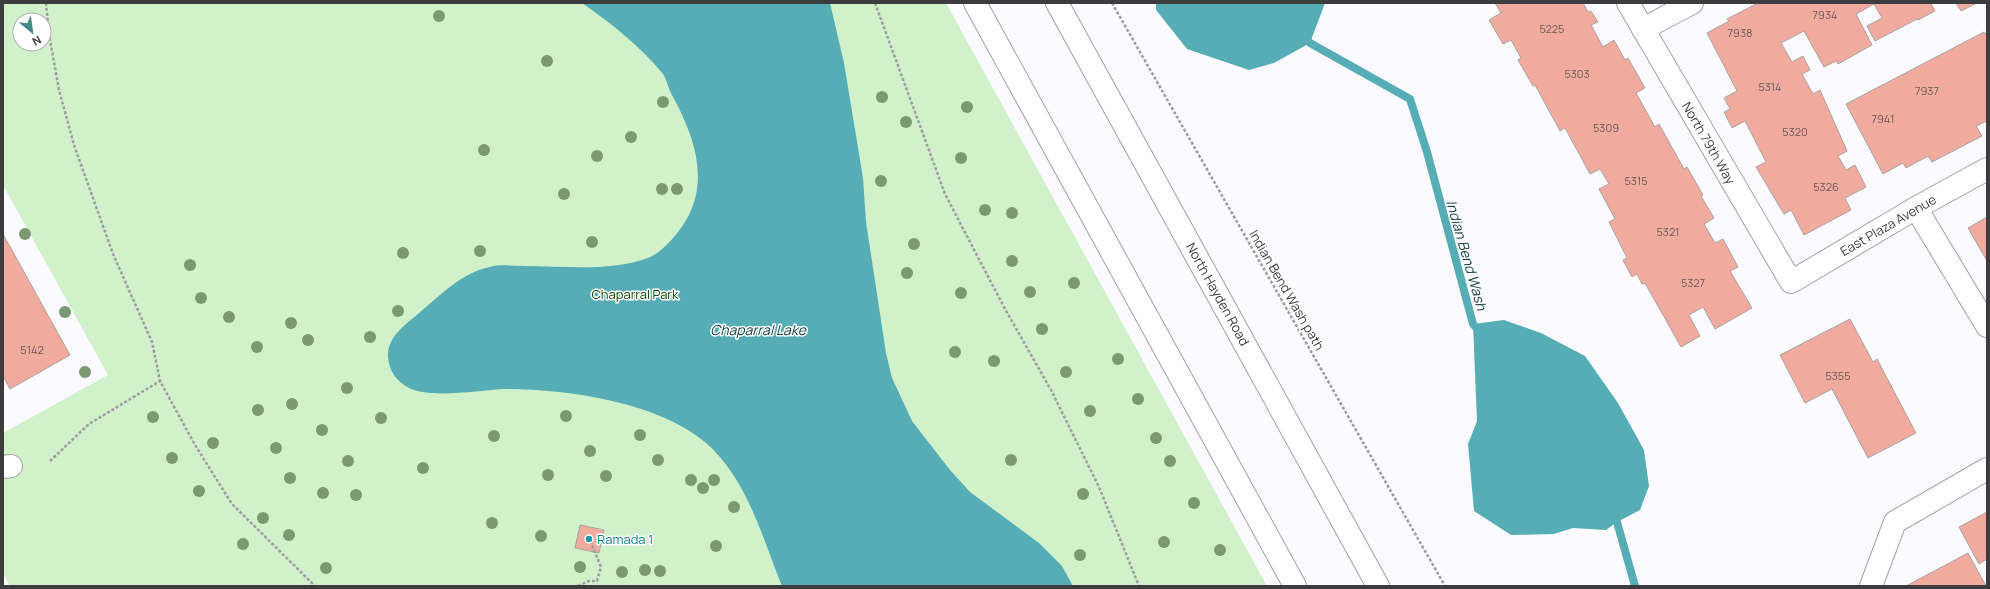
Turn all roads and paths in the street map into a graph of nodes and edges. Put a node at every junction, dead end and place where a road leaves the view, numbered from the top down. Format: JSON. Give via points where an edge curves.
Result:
{"nodes":[{"id":1,"x":46,"y":3,"type":"edge"},
{"id":2,"x":875,"y":3,"type":"edge"},
{"id":3,"x":975,"y":3,"type":"edge"},
{"id":4,"x":1057,"y":3,"type":"edge"},
{"id":5,"x":1112,"y":3,"type":"edge"},
{"id":6,"x":1628,"y":3,"type":"edge"},
{"id":7,"x":1692,"y":3,"type":"edge"},
{"id":8,"x":1643,"y":29,"type":"junction"},
{"id":9,"x":1987,"y":169,"type":"edge"},
{"id":10,"x":1916,"y":208,"type":"junction"},
{"id":11,"x":1791,"y":282,"type":"joint"},
{"id":12,"x":1987,"y":326,"type":"edge"},
{"id":13,"x":160,"y":381,"type":"junction"},
{"id":14,"x":50,"y":461,"type":"dead end"},
{"id":15,"x":1987,"y":469,"type":"edge"},
{"id":16,"x":588,"y":536,"type":"dead end"},
{"id":17,"x":315,"y":586,"type":"edge"},
{"id":18,"x":578,"y":586,"type":"edge"},
{"id":19,"x":1139,"y":586,"type":"edge"},
{"id":20,"x":1295,"y":586,"type":"edge"},
{"id":21,"x":1378,"y":586,"type":"edge"},
{"id":22,"x":1445,"y":586,"type":"edge"},
{"id":23,"x":1871,"y":586,"type":"edge"}],
"edges":[{"from":1,"to":13,"type":"path","via":[[59,90],[74,145],[113,254],[152,342]]},
{"from":2,"to":19,"type":"path","via":[[944,194],[1099,486]]},
{"from":3,"to":20,"type":"main road"},
{"from":4,"to":21,"type":"main road","name":"North Hayden Road"},
{"from":5,"to":22,"type":"path","name":"Indian Bend Wash path"},
{"from":6,"to":8,"type":"main road","name":"North 79th Way"},
{"from":7,"to":8,"type":"main road"},
{"from":8,"to":11,"type":"main road","name":"North 79th Way"},
{"from":9,"to":10,"type":"main road","name":"East Plaza Avenue"},
{"from":10,"to":11,"type":"main road","name":"East Plaza Avenue"},
{"from":10,"to":12,"type":"main road"},
{"from":13,"to":14,"type":"path","via":[[89,424]]},
{"from":13,"to":17,"type":"path","via":[[195,445],[232,504]]},
{"from":15,"to":23,"type":"main road","via":[[1895,522]]},
{"from":16,"to":18,"type":"path","via":[[601,567],[598,581],[589,581]]}]}
